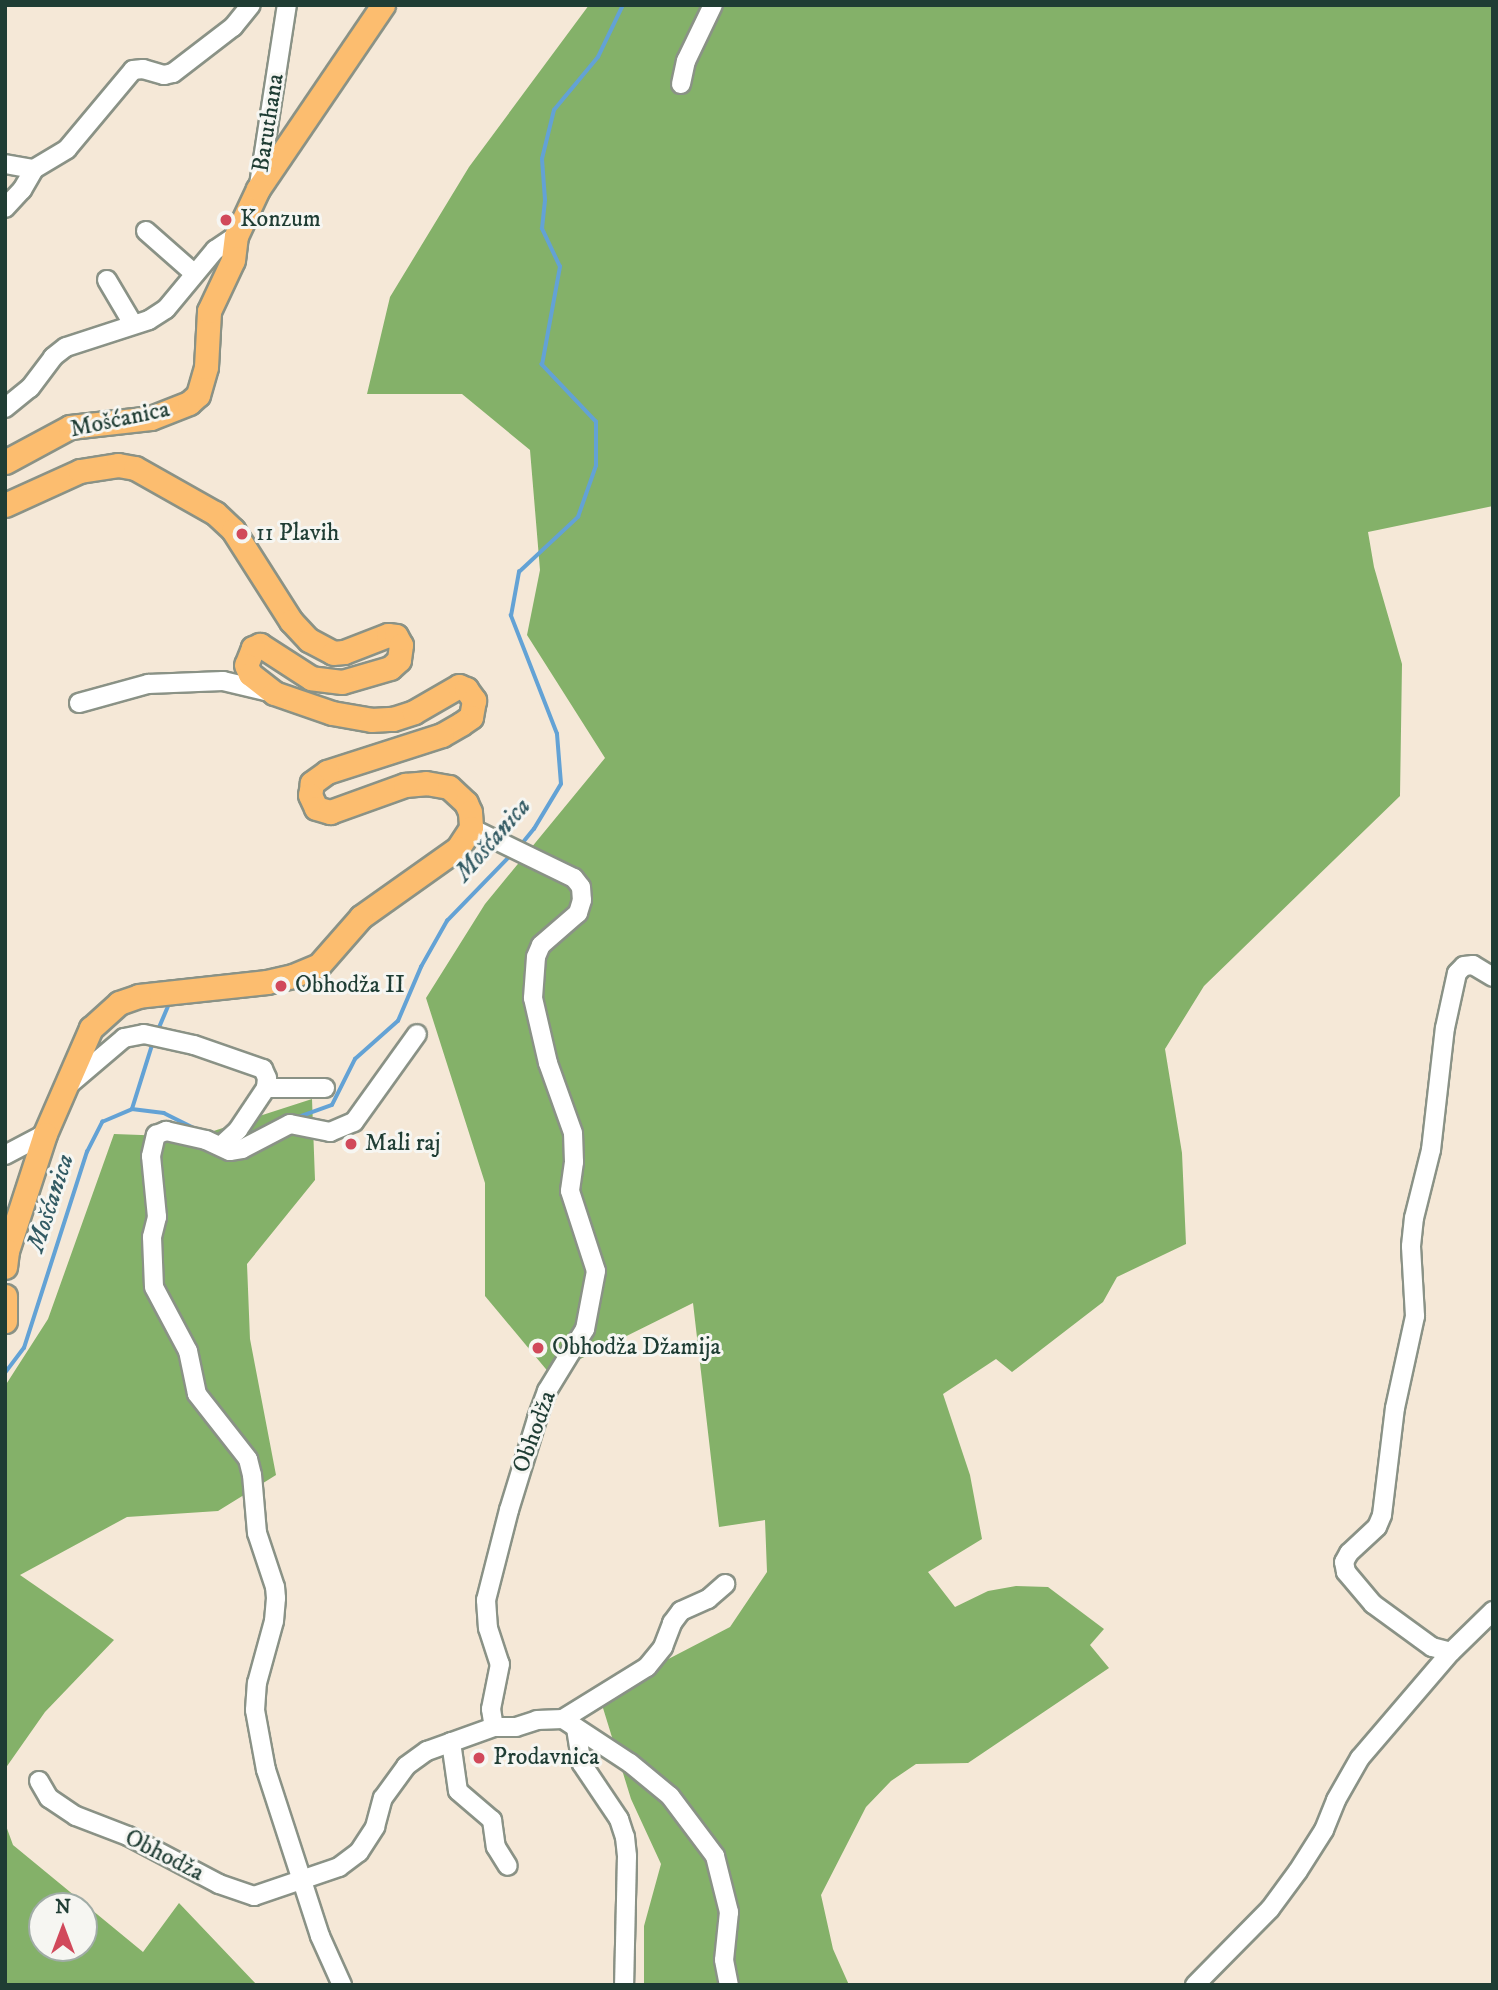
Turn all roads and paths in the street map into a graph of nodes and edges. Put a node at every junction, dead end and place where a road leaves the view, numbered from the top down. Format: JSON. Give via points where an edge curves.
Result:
{"nodes":[{"id":1,"x":251,"y":5,"type":"edge"},
{"id":2,"x":287,"y":5,"type":"edge"},
{"id":3,"x":383,"y":5,"type":"edge"},
{"id":4,"x":713,"y":5,"type":"edge"},
{"id":5,"x":681,"y":84,"type":"dead end"},
{"id":6,"x":5,"y":164,"type":"edge"},
{"id":7,"x":34,"y":169,"type":"junction"},
{"id":8,"x":258,"y":189,"type":"junction"},
{"id":9,"x":5,"y":208,"type":"edge"},
{"id":10,"x":146,"y":231,"type":"dead end"},
{"id":11,"x":236,"y":236,"type":"junction"},
{"id":12,"x":195,"y":274,"type":"junction"},
{"id":13,"x":107,"y":280,"type":"dead end"},
{"id":14,"x":133,"y":324,"type":"junction"},
{"id":15,"x":5,"y":408,"type":"edge"},
{"id":16,"x":5,"y":462,"type":"edge"},
{"id":17,"x":5,"y":505,"type":"edge"},
{"id":18,"x":274,"y":693,"type":"junction"},
{"id":19,"x":79,"y":703,"type":"dead end"},
{"id":20,"x":471,"y":828,"type":"junction"},
{"id":21,"x":1493,"y":978,"type":"edge"},
{"id":22,"x":417,"y":1034,"type":"dead end"},
{"id":23,"x":266,"y":1088,"type":"junction"},
{"id":24,"x":325,"y":1088,"type":"dead end"},
{"id":25,"x":62,"y":1092,"type":"junction"},
{"id":26,"x":45,"y":1134,"type":"junction"},
{"id":27,"x":221,"y":1146,"type":"junction"},
{"id":28,"x":5,"y":1155,"type":"edge"},
{"id":29,"x":5,"y":1267,"type":"edge"},
{"id":30,"x":5,"y":1296,"type":"edge"},
{"id":31,"x":5,"y":1321,"type":"edge"},
{"id":32,"x":725,"y":1584,"type":"dead end"},
{"id":33,"x":1493,"y":1611,"type":"edge"},
{"id":34,"x":1451,"y":1652,"type":"junction"},
{"id":35,"x":570,"y":1724,"type":"junction"},
{"id":36,"x":494,"y":1727,"type":"junction"},
{"id":37,"x":451,"y":1742,"type":"junction"},
{"id":38,"x":39,"y":1781,"type":"dead end"},
{"id":39,"x":508,"y":1866,"type":"dead end"},
{"id":40,"x":300,"y":1879,"type":"junction"},
{"id":41,"x":342,"y":1985,"type":"edge"},
{"id":42,"x":624,"y":1985,"type":"edge"},
{"id":43,"x":729,"y":1985,"type":"edge"},
{"id":44,"x":1195,"y":1985,"type":"edge"}],
"edges":[{"from":1,"to":7,"type":"street","via":[[233,27],[173,73],[134,70],[67,149]]},
{"from":2,"to":8,"type":"street","name":"Baruthana"},
{"from":3,"to":8,"type":"main road"},
{"from":4,"to":5,"type":"street","via":[[686,61]]},
{"from":6,"to":7,"type":"street"},
{"from":7,"to":9,"type":"street"},
{"from":8,"to":11,"type":"main road","name":"Baruthana"},
{"from":10,"to":12,"type":"street"},
{"from":11,"to":12,"type":"street","via":[[215,250]]},
{"from":11,"to":16,"type":"main road","name":"Mošćanica","via":[[233,260],[209,311],[206,367],[198,395],[151,418],[70,427]]},
{"from":12,"to":14,"type":"street","via":[[166,309]]},
{"from":13,"to":14,"type":"street"},
{"from":14,"to":15,"type":"street","via":[[65,347]]},
{"from":17,"to":18,"type":"main road","name":"Mošćanica","via":[[80,471],[118,465],[135,468],[215,513],[233,530],[291,621],[309,640],[333,653],[388,635],[396,636],[401,645],[399,660],[390,668],[342,682],[311,678],[261,645],[253,648],[246,665],[250,674]]},
{"from":18,"to":19,"type":"street","name":"Mošćanica","via":[[223,681],[148,684]]},
{"from":18,"to":20,"type":"main road","name":"Mošćanica","via":[[331,713],[371,720],[393,719],[414,712],[451,688],[466,689],[474,700],[471,718],[442,735],[327,772],[312,783],[310,795],[316,808],[330,812],[405,785],[426,783],[449,788],[466,803]]},
{"from":20,"to":25,"type":"main road","via":[[458,848],[361,917],[319,965],[267,982],[159,992],[119,1003],[91,1028]]},
{"from":20,"to":36,"type":"street","name":"Obhodža","via":[[574,878],[581,887],[578,913],[541,945],[533,998],[548,1063],[573,1133],[570,1191],[596,1271],[585,1329],[547,1391],[537,1419],[486,1600],[488,1628],[500,1664],[491,1709]]},
{"from":21,"to":34,"type":"street","via":[[1472,965],[1457,973],[1445,1028],[1431,1150],[1414,1218],[1415,1316],[1395,1408],[1382,1515],[1377,1527],[1343,1562],[1373,1604],[1432,1647]]},
{"from":22,"to":27,"type":"street","via":[[354,1122],[330,1132],[290,1124],[242,1149],[230,1151]]},
{"from":23,"to":24,"type":"street"},
{"from":23,"to":25,"type":"street","via":[[263,1069],[194,1045],[144,1034],[124,1038]]},
{"from":23,"to":27,"type":"street","via":[[239,1130]]},
{"from":25,"to":26,"type":"main road"},
{"from":26,"to":28,"type":"street"},
{"from":26,"to":29,"type":"main road"},
{"from":27,"to":40,"type":"street","via":[[166,1132],[156,1135],[151,1156],[157,1217],[152,1237],[154,1287],[188,1351],[197,1395],[248,1459],[252,1475],[257,1533],[276,1598],[255,1710],[265,1770]]},
{"from":30,"to":31,"type":"main road"},
{"from":32,"to":35,"type":"street","name":"Obhodža","via":[[708,1599],[681,1611],[648,1667]]},
{"from":33,"to":34,"type":"street"},
{"from":34,"to":44,"type":"street","via":[[1360,1758],[1324,1830],[1270,1909]]},
{"from":35,"to":36,"type":"street","name":"Obhodža","via":[[537,1720],[516,1727]]},
{"from":35,"to":42,"type":"street","via":[[582,1764],[619,1819],[625,1837]]},
{"from":35,"to":43,"type":"street","via":[[670,1796],[715,1856],[729,1912],[724,1960]]},
{"from":36,"to":37,"type":"street","name":"Obhodža"},
{"from":37,"to":39,"type":"street","via":[[458,1791],[492,1821],[496,1847]]},
{"from":37,"to":40,"type":"street","name":"Obhodža","via":[[426,1751],[406,1766],[383,1798],[375,1827],[359,1852],[339,1867]]},
{"from":38,"to":40,"type":"street","name":"Obhodža","via":[[49,1798],[76,1816],[128,1836],[235,1891],[254,1896]]},
{"from":40,"to":41,"type":"street"}]}
